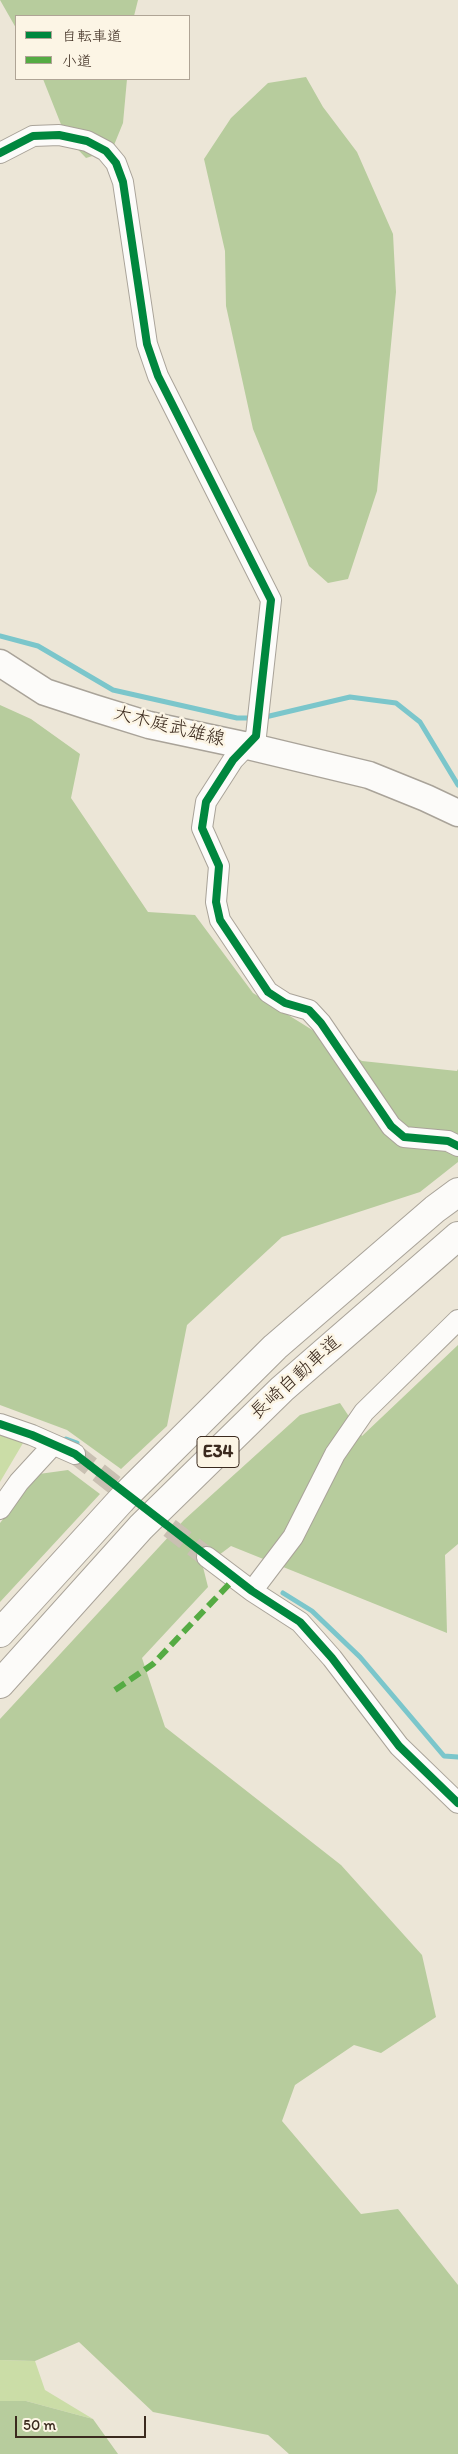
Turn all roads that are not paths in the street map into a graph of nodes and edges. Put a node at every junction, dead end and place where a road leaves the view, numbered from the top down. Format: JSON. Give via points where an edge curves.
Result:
{"nodes":[{"id":1,"x":0,"y":153,"type":"edge"},
{"id":2,"x":0,"y":664,"type":"edge"},
{"id":3,"x":255,"y":727,"type":"junction"},
{"id":4,"x":458,"y":813,"type":"edge"},
{"id":5,"x":458,"y":1146,"type":"edge"},
{"id":6,"x":458,"y":1192,"type":"edge"},
{"id":7,"x":456,"y":1237,"type":"edge"},
{"id":8,"x":458,"y":1320,"type":"edge"},
{"id":9,"x":0,"y":1424,"type":"edge"},
{"id":10,"x":53,"y":1445,"type":"junction"},
{"id":11,"x":75,"y":1454,"type":"tunnel mouth"},
{"id":12,"x":0,"y":1509,"type":"edge"},
{"id":13,"x":207,"y":1557,"type":"tunnel mouth"},
{"id":14,"x":252,"y":1591,"type":"junction"},
{"id":15,"x":0,"y":1633,"type":"edge"},
{"id":16,"x":0,"y":1684,"type":"edge"},
{"id":17,"x":458,"y":1803,"type":"edge"}],
"edges":[{"from":1,"to":3,"type":"street","via":[[33,136],[59,135],[87,141],[106,151],[116,163],[123,182],[147,344],[158,376],[271,600]]},
{"from":2,"to":3,"type":"main road","name":"大木庭武雄線","via":[[45,692],[148,725]]},
{"from":3,"to":4,"type":"main road","name":"大木庭武雄線"},
{"from":3,"to":5,"type":"street","via":[[206,802],[202,828],[218,866],[216,902],[220,920],[268,992],[285,1003],[308,1010],[322,1023],[391,1126],[404,1137]]},
{"from":6,"to":15,"type":"highway","name":"長崎自動車道","number":"E34","via":[[275,1347],[125,1496]]},
{"from":7,"to":16,"type":"highway","name":"長崎自動車道","number":"E34","via":[[282,1389],[141,1527]]},
{"from":8,"to":14,"type":"street","via":[[364,1412],[335,1454],[293,1537]]},
{"from":9,"to":10,"type":"street"},
{"from":10,"to":11,"type":"street"},
{"from":10,"to":12,"type":"street","via":[[19,1482]]},
{"from":13,"to":14,"type":"street"},
{"from":14,"to":17,"type":"street","via":[[300,1622],[332,1658],[399,1746]]}]}
